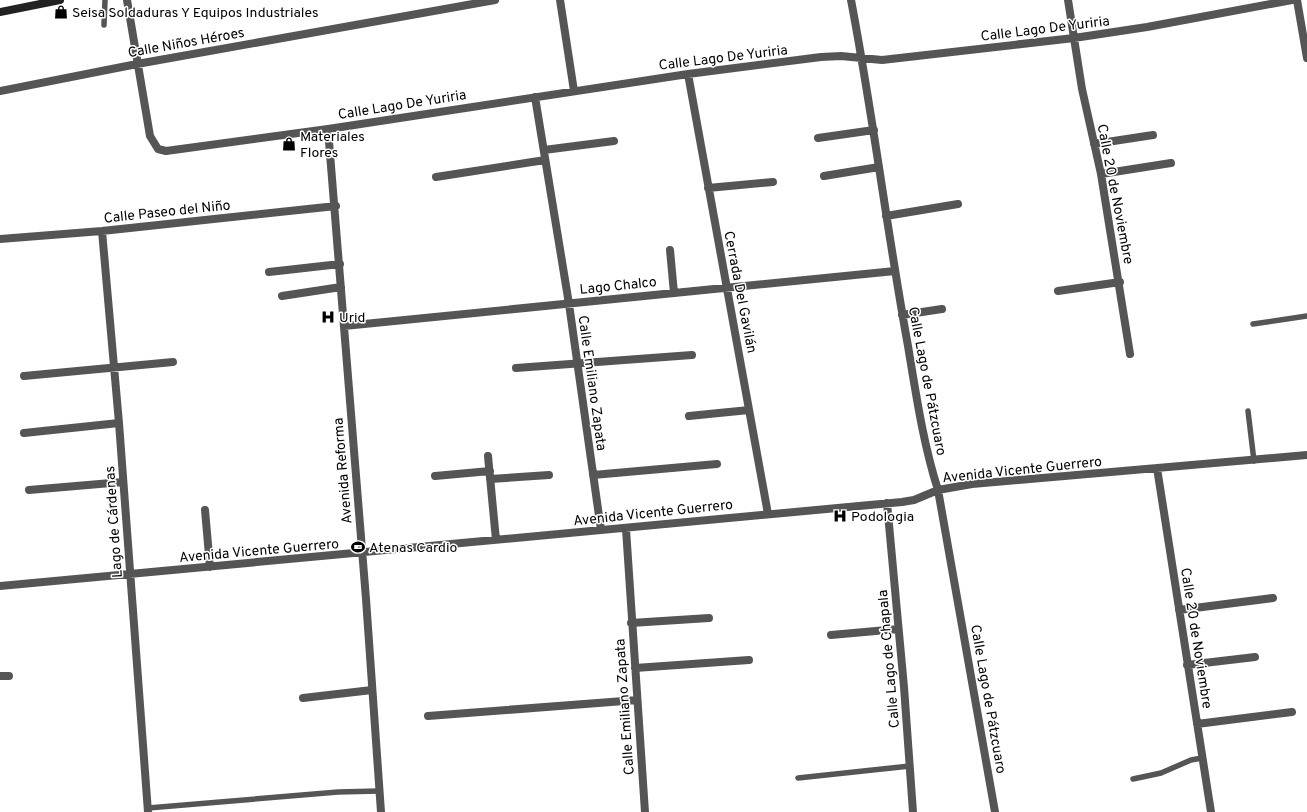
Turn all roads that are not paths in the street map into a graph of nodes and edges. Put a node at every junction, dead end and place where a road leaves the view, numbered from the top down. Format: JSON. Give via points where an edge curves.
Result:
{"nodes":[{"id":1,"x":60,"y":0,"type":"edge"},
{"id":2,"x":105,"y":0,"type":"edge"},
{"id":3,"x":127,"y":0,"type":"edge"},
{"id":4,"x":495,"y":0,"type":"edge"},
{"id":5,"x":560,"y":0,"type":"edge"},
{"id":6,"x":851,"y":0,"type":"edge"},
{"id":7,"x":1068,"y":0,"type":"edge"},
{"id":8,"x":1292,"y":0,"type":"edge"},
{"id":9,"x":1297,"y":0,"type":"edge"},
{"id":10,"x":0,"y":12,"type":"edge"},
{"id":11,"x":104,"y":25,"type":"dead end"},
{"id":12,"x":1074,"y":38,"type":"junction"},
{"id":13,"x":1307,"y":58,"type":"edge"},
{"id":14,"x":863,"y":59,"type":"junction"},
{"id":15,"x":137,"y":64,"type":"junction"},
{"id":16,"x":688,"y":74,"type":"junction"},
{"id":17,"x":0,"y":91,"type":"edge"},
{"id":18,"x":574,"y":91,"type":"junction"},
{"id":19,"x":535,"y":97,"type":"junction"},
{"id":20,"x":328,"y":128,"type":"junction"},
{"id":21,"x":874,"y":130,"type":"junction"},
{"id":22,"x":1153,"y":135,"type":"dead end"},
{"id":23,"x":818,"y":138,"type":"dead end"},
{"id":24,"x":614,"y":140,"type":"dead end"},
{"id":25,"x":1094,"y":144,"type":"junction"},
{"id":26,"x":544,"y":150,"type":"junction"},
{"id":27,"x":545,"y":160,"type":"junction"},
{"id":28,"x":1171,"y":163,"type":"dead end"},
{"id":29,"x":879,"y":167,"type":"junction"},
{"id":30,"x":1101,"y":174,"type":"junction"},
{"id":31,"x":824,"y":176,"type":"dead end"},
{"id":32,"x":436,"y":177,"type":"dead end"},
{"id":33,"x":773,"y":182,"type":"dead end"},
{"id":34,"x":708,"y":188,"type":"junction"},
{"id":35,"x":958,"y":204,"type":"dead end"},
{"id":36,"x":336,"y":206,"type":"junction"},
{"id":37,"x":886,"y":216,"type":"junction"},
{"id":38,"x":102,"y":231,"type":"junction"},
{"id":39,"x":0,"y":239,"type":"edge"},
{"id":40,"x":670,"y":250,"type":"dead end"},
{"id":41,"x":340,"y":264,"type":"junction"},
{"id":42,"x":895,"y":271,"type":"junction"},
{"id":43,"x":269,"y":272,"type":"dead end"},
{"id":44,"x":1120,"y":282,"type":"junction"},
{"id":45,"x":341,"y":287,"type":"junction"},
{"id":46,"x":728,"y":288,"type":"junction"},
{"id":47,"x":1058,"y":291,"type":"dead end"},
{"id":48,"x":674,"y":293,"type":"junction"},
{"id":49,"x":282,"y":296,"type":"dead end"},
{"id":50,"x":569,"y":304,"type":"junction"},
{"id":51,"x":942,"y":308,"type":"dead end"},
{"id":52,"x":902,"y":315,"type":"junction"},
{"id":53,"x":1307,"y":316,"type":"edge"},
{"id":54,"x":1253,"y":324,"type":"dead end"},
{"id":55,"x":344,"y":326,"type":"junction"},
{"id":56,"x":1130,"y":354,"type":"dead end"},
{"id":57,"x":692,"y":355,"type":"dead end"},
{"id":58,"x":173,"y":362,"type":"dead end"},
{"id":59,"x":578,"y":364,"type":"junction"},
{"id":60,"x":115,"y":368,"type":"junction"},
{"id":61,"x":516,"y":368,"type":"dead end"},
{"id":62,"x":24,"y":376,"type":"dead end"},
{"id":63,"x":749,"y":410,"type":"junction"},
{"id":64,"x":1248,"y":411,"type":"dead end"},
{"id":65,"x":689,"y":416,"type":"dead end"},
{"id":66,"x":119,"y":423,"type":"junction"},
{"id":67,"x":24,"y":433,"type":"dead end"},
{"id":68,"x":1307,"y":455,"type":"edge"},
{"id":69,"x":488,"y":456,"type":"dead end"},
{"id":70,"x":1254,"y":460,"type":"junction"},
{"id":71,"x":717,"y":464,"type":"dead end"},
{"id":72,"x":1157,"y":468,"type":"junction"},
{"id":73,"x":593,"y":474,"type":"junction"},
{"id":74,"x":490,"y":475,"type":"junction"},
{"id":75,"x":548,"y":475,"type":"dead end"},
{"id":76,"x":435,"y":476,"type":"dead end"},
{"id":77,"x":123,"y":482,"type":"junction"},
{"id":78,"x":29,"y":490,"type":"dead end"},
{"id":79,"x":938,"y":490,"type":"junction"},
{"id":80,"x":887,"y":503,"type":"junction"},
{"id":81,"x":205,"y":510,"type":"dead end"},
{"id":82,"x":768,"y":514,"type":"junction"},
{"id":83,"x":626,"y":529,"type":"junction"},
{"id":84,"x":601,"y":530,"type":"junction"},
{"id":85,"x":496,"y":540,"type":"junction"},
{"id":86,"x":362,"y":553,"type":"junction"},
{"id":87,"x":210,"y":567,"type":"junction"},
{"id":88,"x":130,"y":574,"type":"junction"},
{"id":89,"x":0,"y":586,"type":"edge"},
{"id":90,"x":1273,"y":598,"type":"dead end"},
{"id":91,"x":1179,"y":610,"type":"junction"},
{"id":92,"x":709,"y":618,"type":"dead end"},
{"id":93,"x":631,"y":623,"type":"junction"},
{"id":94,"x":898,"y":629,"type":"junction"},
{"id":95,"x":831,"y":635,"type":"dead end"},
{"id":96,"x":1255,"y":657,"type":"dead end"},
{"id":97,"x":749,"y":660,"type":"dead end"},
{"id":98,"x":1187,"y":665,"type":"junction"},
{"id":99,"x":634,"y":668,"type":"junction"},
{"id":100,"x":0,"y":676,"type":"edge"},
{"id":101,"x":9,"y":676,"type":"dead end"},
{"id":102,"x":372,"y":690,"type":"junction"},
{"id":103,"x":302,"y":698,"type":"dead end"},
{"id":104,"x":637,"y":700,"type":"junction"},
{"id":105,"x":1292,"y":712,"type":"dead end"},
{"id":106,"x":428,"y":716,"type":"dead end"},
{"id":107,"x":1197,"y":724,"type":"junction"},
{"id":108,"x":1202,"y":758,"type":"junction"},
{"id":109,"x":910,"y":766,"type":"junction"},
{"id":110,"x":798,"y":778,"type":"dead end"},
{"id":111,"x":1133,"y":779,"type":"dead end"},
{"id":112,"x":379,"y":791,"type":"junction"},
{"id":113,"x":148,"y":810,"type":"edge"},
{"id":114,"x":381,"y":812,"type":"edge"},
{"id":115,"x":645,"y":812,"type":"edge"},
{"id":116,"x":913,"y":812,"type":"edge"},
{"id":117,"x":995,"y":812,"type":"edge"},
{"id":118,"x":1211,"y":812,"type":"edge"}],
"edges":[{"from":1,"to":10,"type":"main road"},
{"from":2,"to":11,"type":"lane"},
{"from":3,"to":15,"type":"street"},
{"from":4,"to":15,"type":"street","name":"Calle Niños Héroes"},
{"from":5,"to":18,"type":"street"},
{"from":6,"to":14,"type":"street","name":"Calle Lago de Pátzcuaro"},
{"from":7,"to":12,"type":"street","name":"Calle 20 de Noviembre"},
{"from":8,"to":12,"type":"street","name":"Calle Lago De Yuriria"},
{"from":9,"to":13,"type":"street"},
{"from":12,"to":14,"type":"street","name":"Calle Lago De Yuriria","via":[[882,60]]},
{"from":12,"to":25,"type":"street","name":"Calle 20 de Noviembre"},
{"from":14,"to":16,"type":"street","name":"Calle Lago De Yuriria","via":[[821,57]]},
{"from":14,"to":21,"type":"street","name":"Calle Lago de Pátzcuaro"},
{"from":15,"to":17,"type":"street","name":"Calle Niños Héroes"},
{"from":15,"to":20,"type":"street","name":"Calle Lago De Yuriria","via":[[150,136],[158,149],[176,150]]},
{"from":16,"to":18,"type":"street","name":"Calle Lago De Yuriria"},
{"from":16,"to":34,"type":"street","name":"Cerrada Del Gavilán"},
{"from":18,"to":19,"type":"street","name":"Calle Lago De Yuriria"},
{"from":19,"to":20,"type":"street","name":"Calle Lago De Yuriria"},
{"from":19,"to":26,"type":"street","name":"Calle Emiliano Zapata"},
{"from":20,"to":36,"type":"street","name":"Avenida Reforma"},
{"from":21,"to":23,"type":"street"},
{"from":21,"to":29,"type":"street","name":"Calle Lago de Pátzcuaro"},
{"from":22,"to":25,"type":"street"},
{"from":24,"to":26,"type":"street"},
{"from":25,"to":30,"type":"street","name":"Calle 20 de Noviembre"},
{"from":26,"to":27,"type":"street","name":"Calle Emiliano Zapata"},
{"from":27,"to":32,"type":"street"},
{"from":27,"to":50,"type":"street","name":"Calle Emiliano Zapata"},
{"from":28,"to":30,"type":"street"},
{"from":29,"to":31,"type":"street"},
{"from":29,"to":37,"type":"street","name":"Calle Lago de Pátzcuaro"},
{"from":30,"to":44,"type":"street","name":"Calle 20 de Noviembre"},
{"from":33,"to":34,"type":"street"},
{"from":34,"to":46,"type":"street","name":"Cerrada Del Gavilán"},
{"from":35,"to":37,"type":"street"},
{"from":36,"to":38,"type":"street","name":"Calle Paseo del Niño"},
{"from":36,"to":41,"type":"street","name":"Avenida Reforma"},
{"from":37,"to":42,"type":"street","name":"Calle Lago de Pátzcuaro"},
{"from":38,"to":39,"type":"street","name":"Calle Paseo del Niño"},
{"from":38,"to":60,"type":"street","name":"Lago de Cárdenas"},
{"from":40,"to":48,"type":"street"},
{"from":41,"to":43,"type":"street"},
{"from":41,"to":45,"type":"street","name":"Avenida Reforma"},
{"from":42,"to":46,"type":"street","name":"Lago Chalco"},
{"from":42,"to":52,"type":"street","name":"Calle Lago de Pátzcuaro"},
{"from":44,"to":47,"type":"street"},
{"from":44,"to":56,"type":"street","name":"Calle 20 de Noviembre"},
{"from":45,"to":49,"type":"street"},
{"from":45,"to":55,"type":"street","name":"Avenida Reforma"},
{"from":46,"to":48,"type":"street","name":"Lago Chalco"},
{"from":46,"to":63,"type":"street","name":"Cerrada Del Gavilán"},
{"from":48,"to":50,"type":"street","name":"Lago Chalco"},
{"from":50,"to":55,"type":"street","name":"Lago Chalco"},
{"from":50,"to":59,"type":"street","name":"Calle Emiliano Zapata"},
{"from":51,"to":52,"type":"street"},
{"from":52,"to":79,"type":"street","name":"Calle Lago de Pátzcuaro","via":[[925,442]]},
{"from":53,"to":54,"type":"lane"},
{"from":55,"to":86,"type":"street","name":"Avenida Reforma"},
{"from":57,"to":59,"type":"street"},
{"from":58,"to":60,"type":"street"},
{"from":59,"to":61,"type":"street"},
{"from":59,"to":73,"type":"street","name":"Calle Emiliano Zapata"},
{"from":60,"to":62,"type":"street"},
{"from":60,"to":66,"type":"street","name":"Lago de Cárdenas"},
{"from":63,"to":65,"type":"street"},
{"from":63,"to":82,"type":"street","name":"Cerrada Del Gavilán"},
{"from":64,"to":70,"type":"lane"},
{"from":66,"to":67,"type":"street"},
{"from":66,"to":77,"type":"street","name":"Lago de Cárdenas"},
{"from":68,"to":70,"type":"street","name":"Avenida Vicente Guerrero"},
{"from":69,"to":74,"type":"street"},
{"from":70,"to":72,"type":"street","name":"Avenida Vicente Guerrero"},
{"from":71,"to":73,"type":"street"},
{"from":72,"to":79,"type":"street","name":"Avenida Vicente Guerrero","via":[[972,484]]},
{"from":72,"to":91,"type":"street","name":"Calle 20 de Noviembre"},
{"from":73,"to":84,"type":"street","name":"Calle Emiliano Zapata"},
{"from":74,"to":75,"type":"street"},
{"from":74,"to":76,"type":"street"},
{"from":74,"to":85,"type":"street"},
{"from":77,"to":78,"type":"street"},
{"from":77,"to":88,"type":"street","name":"Lago de Cárdenas"},
{"from":79,"to":80,"type":"street","name":"Avenida Vicente Guerrero","via":[[914,500]]},
{"from":79,"to":117,"type":"street","name":"Calle Lago de Pátzcuaro"},
{"from":80,"to":82,"type":"street","name":"Avenida Vicente Guerrero"},
{"from":80,"to":94,"type":"street","name":"Calle Lago de Chapala"},
{"from":81,"to":87,"type":"street"},
{"from":82,"to":83,"type":"street","name":"Avenida Vicente Guerrero"},
{"from":83,"to":84,"type":"street","name":"Avenida Vicente Guerrero"},
{"from":83,"to":93,"type":"street","name":"Calle Emiliano Zapata"},
{"from":84,"to":85,"type":"street","name":"Avenida Vicente Guerrero"},
{"from":85,"to":86,"type":"street","name":"Avenida Vicente Guerrero"},
{"from":86,"to":87,"type":"street","name":"Avenida Vicente Guerrero"},
{"from":86,"to":102,"type":"street","name":"Avenida Reforma"},
{"from":87,"to":88,"type":"street","name":"Avenida Vicente Guerrero"},
{"from":88,"to":89,"type":"street","name":"Avenida Vicente Guerrero"},
{"from":88,"to":113,"type":"street","name":"Lago de Cárdenas"},
{"from":90,"to":91,"type":"street"},
{"from":91,"to":98,"type":"street","name":"Calle 20 de Noviembre"},
{"from":92,"to":93,"type":"street"},
{"from":93,"to":99,"type":"street","name":"Calle Emiliano Zapata"},
{"from":94,"to":95,"type":"street"},
{"from":94,"to":109,"type":"street","name":"Calle Lago de Chapala"},
{"from":96,"to":98,"type":"street"},
{"from":97,"to":99,"type":"street"},
{"from":98,"to":107,"type":"street","name":"Calle 20 de Noviembre"},
{"from":99,"to":104,"type":"street","name":"Calle Emiliano Zapata"},
{"from":100,"to":101,"type":"street"},
{"from":102,"to":103,"type":"street"},
{"from":102,"to":112,"type":"street","name":"Avenida Reforma"},
{"from":104,"to":106,"type":"street"},
{"from":104,"to":115,"type":"street","name":"Calle Emiliano Zapata"},
{"from":105,"to":107,"type":"street"},
{"from":107,"to":108,"type":"street","name":"Calle 20 de Noviembre"},
{"from":108,"to":111,"type":"lane","via":[[1161,773]]},
{"from":108,"to":118,"type":"street","name":"Calle 20 de Noviembre"},
{"from":109,"to":110,"type":"lane"},
{"from":109,"to":116,"type":"street","name":"Calle Lago de Chapala"},
{"from":112,"to":113,"type":"lane","via":[[338,792]]},
{"from":112,"to":114,"type":"street","name":"Avenida Reforma"}]}
